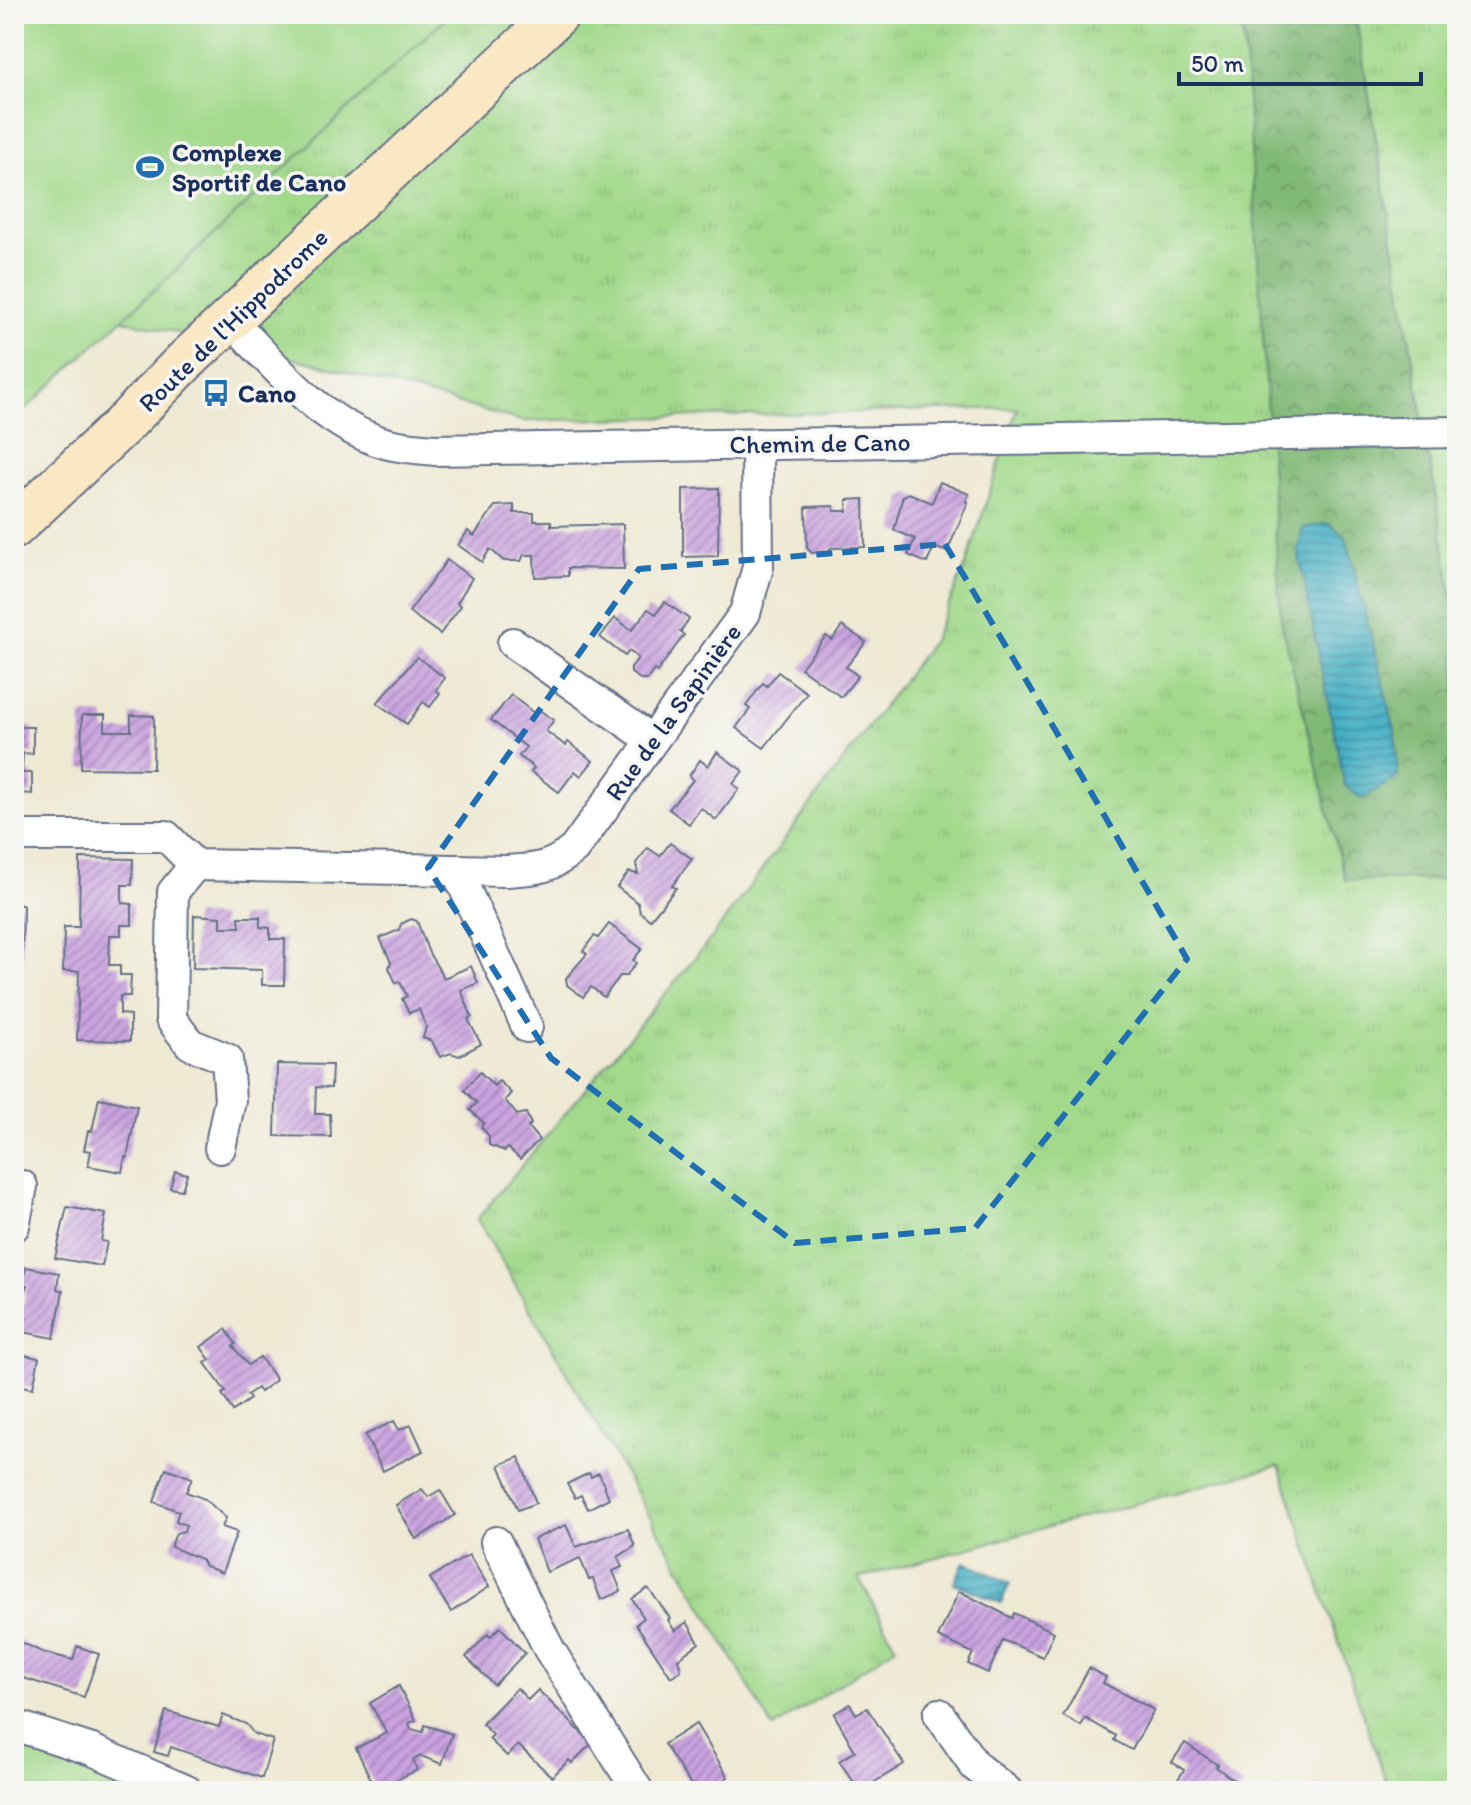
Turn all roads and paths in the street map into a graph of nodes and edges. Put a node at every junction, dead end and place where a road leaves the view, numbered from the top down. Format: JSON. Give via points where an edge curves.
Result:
{"nodes":[{"id":1,"x":558,"y":14,"type":"edge"},
{"id":2,"x":230,"y":319,"type":"junction"},
{"id":3,"x":1457,"y":432,"type":"edge"},
{"id":4,"x":757,"y":444,"type":"junction"},
{"id":5,"x":14,"y":527,"type":"edge"},
{"id":6,"x":513,"y":643,"type":"dead end"},
{"id":7,"x":652,"y":740,"type":"junction"},
{"id":8,"x":14,"y":836,"type":"edge"},
{"id":9,"x":195,"y":865,"type":"junction"},
{"id":10,"x":457,"y":871,"type":"junction"},
{"id":11,"x":527,"y":1027,"type":"dead end"},
{"id":12,"x":220,"y":1148,"type":"dead end"},
{"id":13,"x":22,"y":1186,"type":"dead end"},
{"id":14,"x":14,"y":1226,"type":"edge"},
{"id":15,"x":496,"y":1542,"type":"dead end"},
{"id":16,"x":939,"y":1714,"type":"dead end"},
{"id":17,"x":14,"y":1725,"type":"edge"},
{"id":18,"x":187,"y":1791,"type":"edge"},
{"id":19,"x":638,"y":1791,"type":"edge"},
{"id":20,"x":1007,"y":1791,"type":"edge"}],
"edges":[{"from":1,"to":2,"type":"main road","name":"Route de l'Hippodrome"},
{"from":2,"to":4,"type":"street","name":"Chemin de Cano","via":[[311,402],[373,440],[435,450]]},
{"from":2,"to":5,"type":"main road","name":"Route de l'Hippodrome"},
{"from":3,"to":4,"type":"street","name":"Chemin de Cano"},
{"from":4,"to":7,"type":"street","name":"Rue de la Sapinière","via":[[758,567],[749,602]]},
{"from":6,"to":7,"type":"street"},
{"from":7,"to":10,"type":"street","name":"Rue de la Sapinière","via":[[574,849],[558,863],[538,869]]},
{"from":8,"to":9,"type":"street","via":[[166,836]]},
{"from":9,"to":10,"type":"street","name":"Rue de la Sapinière"},
{"from":9,"to":12,"type":"street","via":[[173,892],[171,1019],[190,1044],[227,1059],[230,1100]]},
{"from":10,"to":11,"type":"street"},
{"from":13,"to":14,"type":"street"},
{"from":15,"to":19,"type":"street","via":[[549,1649]]},
{"from":16,"to":20,"type":"street","via":[[975,1766]]},
{"from":17,"to":18,"type":"street","via":[[92,1750]]}]}
